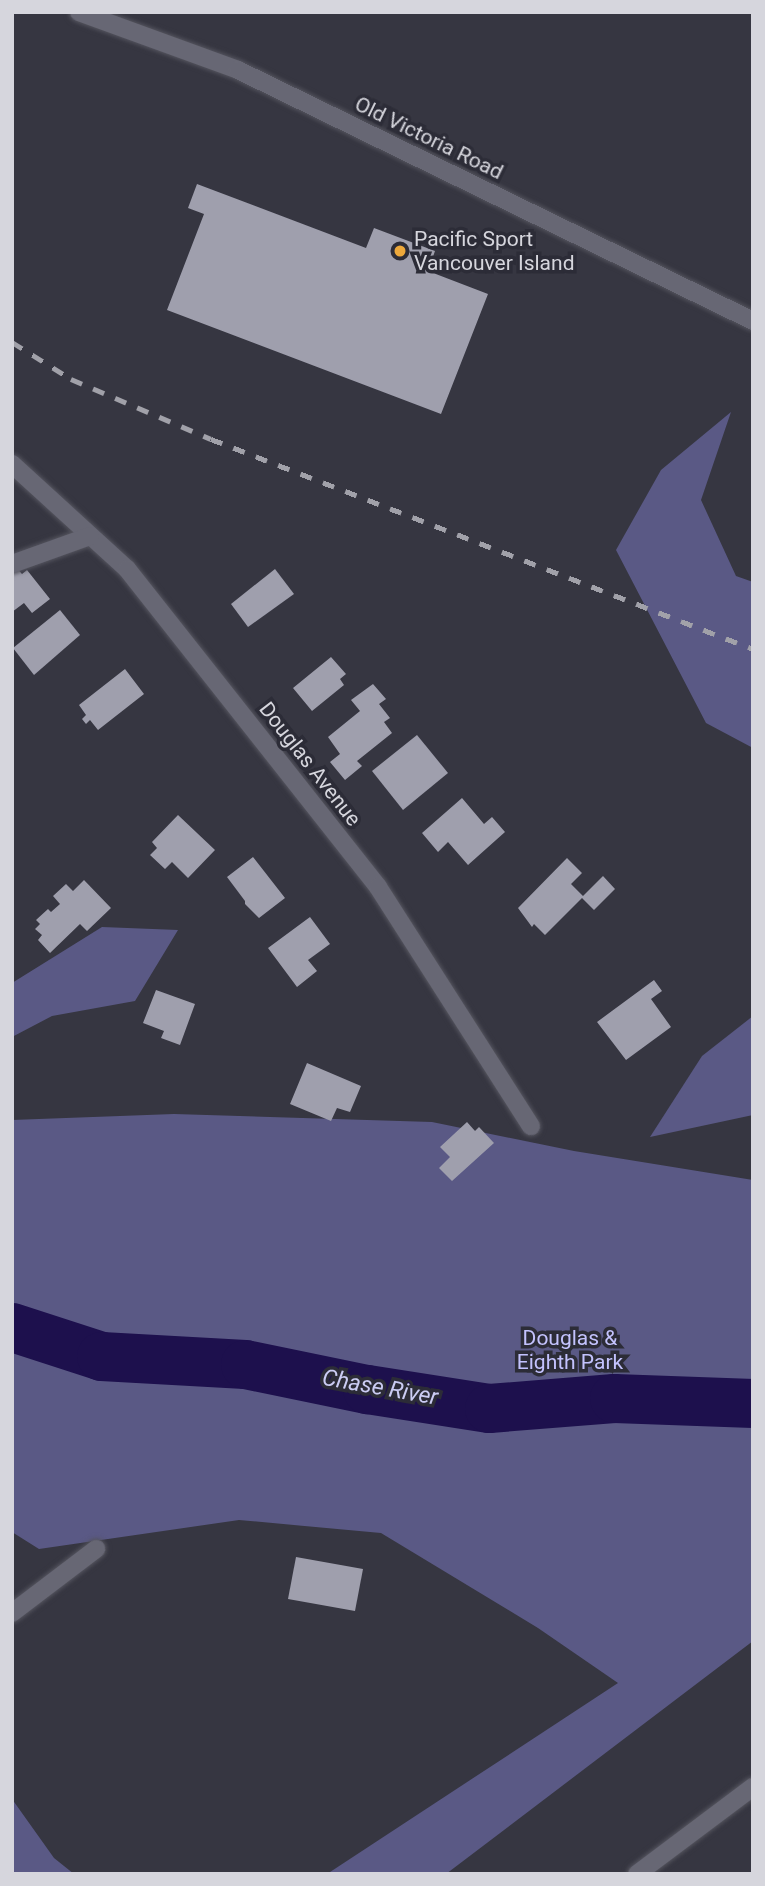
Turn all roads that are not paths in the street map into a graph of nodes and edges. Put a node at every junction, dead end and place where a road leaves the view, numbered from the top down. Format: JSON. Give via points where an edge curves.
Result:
{"nodes":[{"id":1,"x":79,"y":12,"type":"edge"},
{"id":2,"x":753,"y":321,"type":"edge"},
{"id":3,"x":12,"y":464,"type":"edge"},
{"id":4,"x":90,"y":536,"type":"junction"},
{"id":5,"x":12,"y":564,"type":"edge"},
{"id":6,"x":531,"y":1126,"type":"dead end"},
{"id":7,"x":96,"y":1549,"type":"dead end"},
{"id":8,"x":12,"y":1613,"type":"edge"},
{"id":9,"x":753,"y":1787,"type":"edge"},
{"id":10,"x":637,"y":1874,"type":"edge"}],
"edges":[{"from":1,"to":2,"type":"street","name":"Old Victoria Road","via":[[238,70]]},
{"from":3,"to":4,"type":"street","name":"Douglas Avenue"},
{"from":4,"to":5,"type":"street"},
{"from":4,"to":6,"type":"street","name":"Douglas Avenue","via":[[127,569],[378,887]]},
{"from":7,"to":8,"type":"street"},
{"from":9,"to":10,"type":"street"}]}
